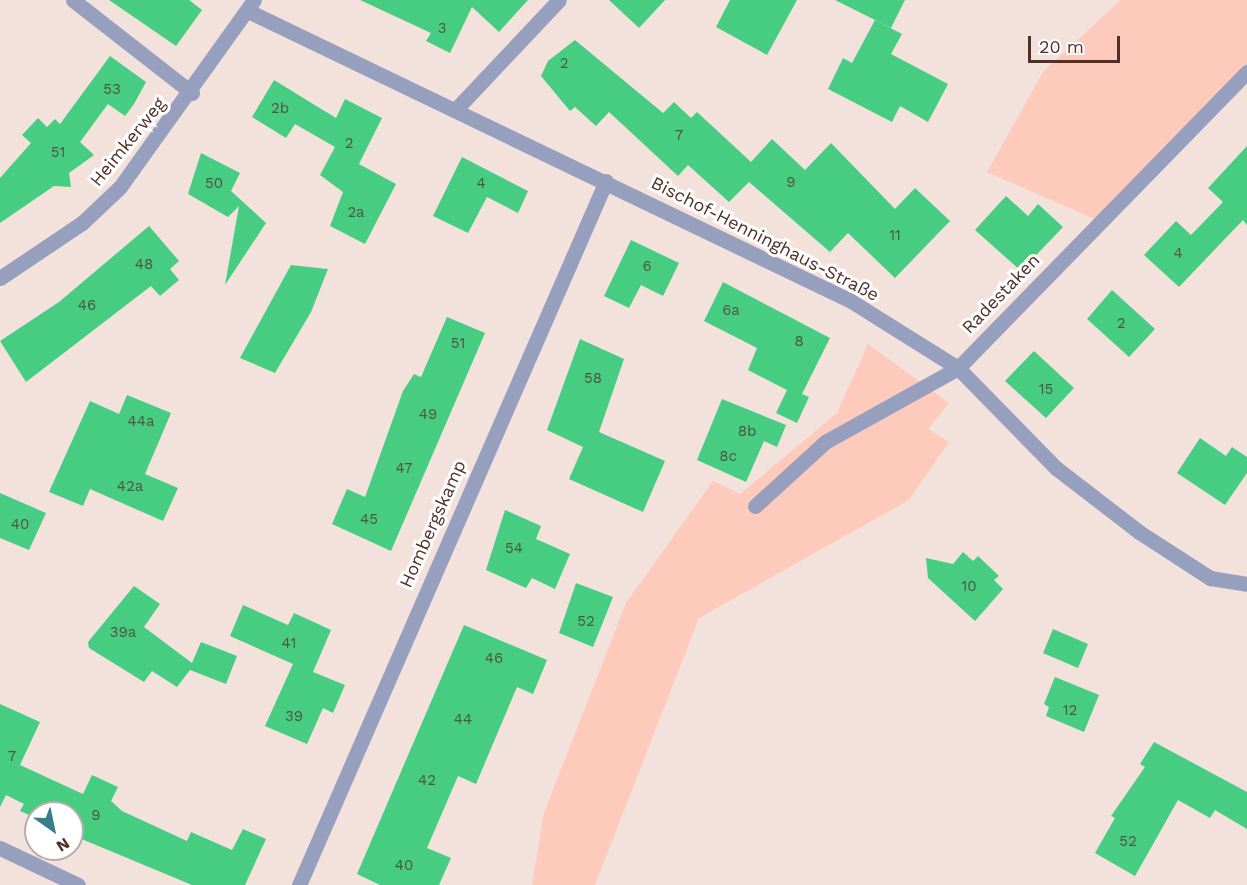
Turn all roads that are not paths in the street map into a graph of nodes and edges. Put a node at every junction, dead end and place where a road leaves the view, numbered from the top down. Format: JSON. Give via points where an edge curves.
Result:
{"nodes":[{"id":1,"x":73,"y":0,"type":"edge"},
{"id":2,"x":559,"y":0,"type":"edge"},
{"id":3,"x":252,"y":6,"type":"edge"},
{"id":4,"x":1247,"y":72,"type":"edge"},
{"id":5,"x":192,"y":93,"type":"junction"},
{"id":6,"x":458,"y":107,"type":"junction"},
{"id":7,"x":606,"y":181,"type":"junction"},
{"id":8,"x":0,"y":278,"type":"edge"},
{"id":9,"x":958,"y":368,"type":"junction"},
{"id":10,"x":755,"y":506,"type":"dead end"},
{"id":11,"x":1247,"y":584,"type":"edge"},
{"id":12,"x":0,"y":848,"type":"edge"},
{"id":13,"x":78,"y":885,"type":"edge"},
{"id":14,"x":299,"y":885,"type":"edge"}],
"edges":[{"from":1,"to":5,"type":"street"},
{"from":2,"to":6,"type":"street"},
{"from":3,"to":5,"type":"street","name":"Heimkerweg"},
{"from":3,"to":6,"type":"street","name":"Bischof-Henninghaus-Straße"},
{"from":4,"to":9,"type":"street","name":"Radestaken"},
{"from":5,"to":8,"type":"street","name":"Heimkerweg","via":[[120,187],[82,223]]},
{"from":6,"to":7,"type":"street","name":"Bischof-Henninghaus-Straße"},
{"from":7,"to":9,"type":"street","name":"Bischof-Henninghaus-Straße","via":[[850,301]]},
{"from":7,"to":14,"type":"street","name":"Hombergskamp"},
{"from":9,"to":10,"type":"street","name":"Radestaken","via":[[825,442]]},
{"from":9,"to":11,"type":"street","name":"Bischof-Henninghaus-Straße","via":[[1056,468],[1139,532],[1210,578]]},
{"from":12,"to":13,"type":"street"}]}
